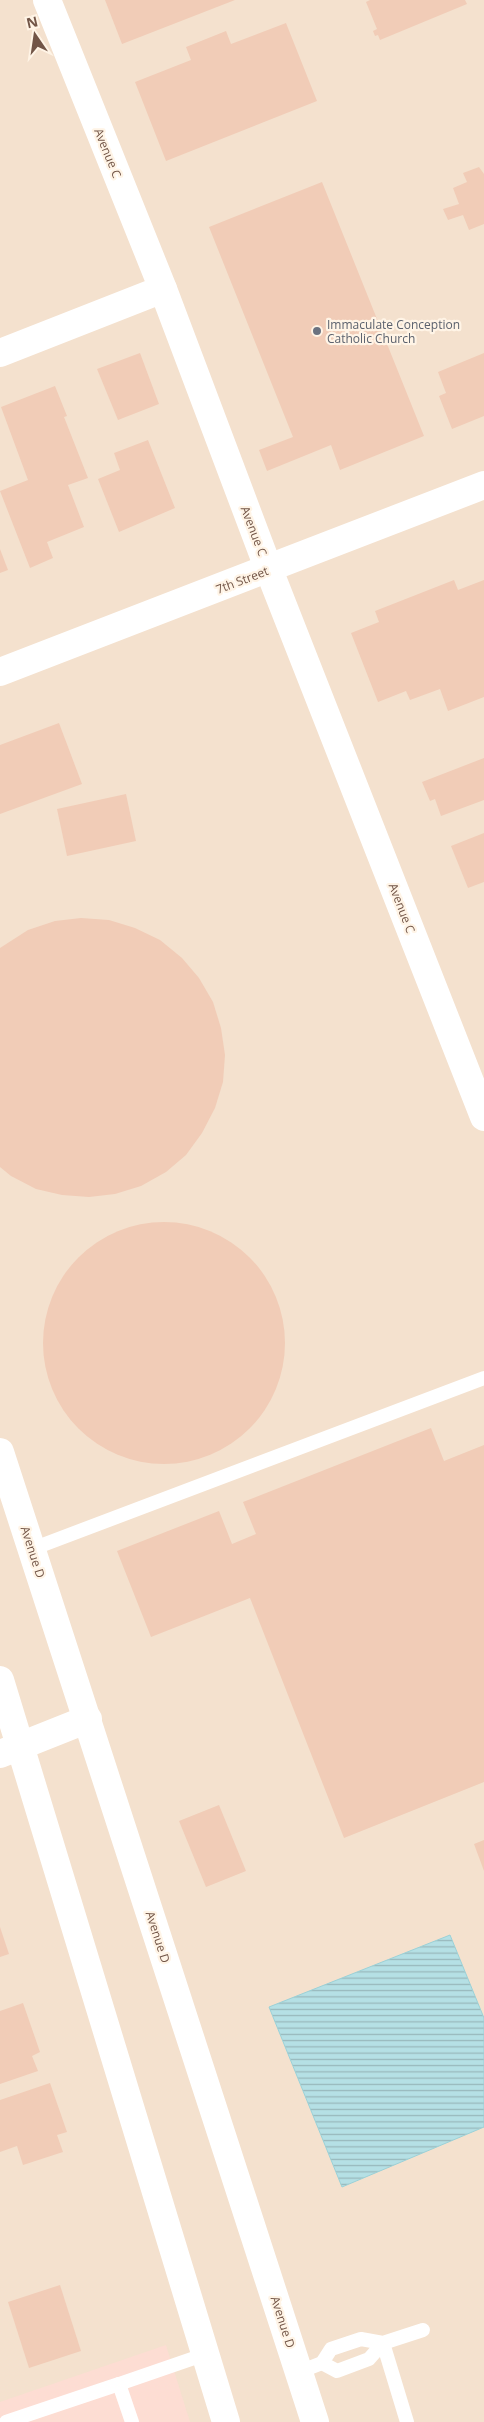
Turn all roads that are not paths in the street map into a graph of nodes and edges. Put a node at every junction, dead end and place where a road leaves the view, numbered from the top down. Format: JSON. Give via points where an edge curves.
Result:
{"nodes":[{"id":1,"x":47,"y":0,"type":"edge"},
{"id":2,"x":163,"y":289,"type":"junction"},
{"id":3,"x":0,"y":352,"type":"edge"},
{"id":4,"x":484,"y":485,"type":"edge"},
{"id":5,"x":269,"y":570,"type":"junction"},
{"id":6,"x":0,"y":672,"type":"edge"},
{"id":7,"x":484,"y":1117,"type":"edge"},
{"id":8,"x":484,"y":1378,"type":"edge"},
{"id":9,"x":0,"y":1452,"type":"edge"},
{"id":10,"x":32,"y":1549,"type":"junction"},
{"id":11,"x":0,"y":1680,"type":"edge"},
{"id":12,"x":88,"y":1719,"type":"junction"},
{"id":13,"x":11,"y":1750,"type":"edge"},
{"id":14,"x":423,"y":2330,"type":"dead end"},
{"id":15,"x":383,"y":2343,"type":"junction"},
{"id":16,"x":206,"y":2354,"type":"junction"},
{"id":17,"x":310,"y":2367,"type":"junction"},
{"id":18,"x":118,"y":2384,"type":"junction"},
{"id":19,"x":6,"y":2422,"type":"edge"},
{"id":20,"x":132,"y":2422,"type":"edge"},
{"id":21,"x":226,"y":2422,"type":"edge"},
{"id":22,"x":315,"y":2422,"type":"edge"},
{"id":23,"x":407,"y":2422,"type":"edge"}],
"edges":[{"from":1,"to":2,"type":"street","name":"Avenue C"},
{"from":2,"to":3,"type":"street"},
{"from":2,"to":5,"type":"street","name":"Avenue C"},
{"from":4,"to":5,"type":"street","name":"7th Street"},
{"from":5,"to":6,"type":"street","name":"7th Street"},
{"from":5,"to":7,"type":"street","name":"Avenue C"},
{"from":8,"to":10,"type":"lane"},
{"from":9,"to":10,"type":"street","name":"Avenue D"},
{"from":10,"to":12,"type":"street","name":"Avenue D"},
{"from":11,"to":13,"type":"street"},
{"from":12,"to":13,"type":"street"},
{"from":12,"to":17,"type":"street","name":"Avenue D"},
{"from":13,"to":16,"type":"street"},
{"from":14,"to":15,"type":"lane"},
{"from":15,"to":17,"type":"lane","via":[[361,2339],[330,2349]]},
{"from":15,"to":17,"type":"lane","via":[[370,2359],[337,2371]]},
{"from":15,"to":23,"type":"lane"},
{"from":16,"to":18,"type":"lane"},
{"from":16,"to":21,"type":"street"},
{"from":17,"to":22,"type":"street","name":"Avenue D"},
{"from":18,"to":19,"type":"lane"},
{"from":18,"to":20,"type":"lane"}]}
